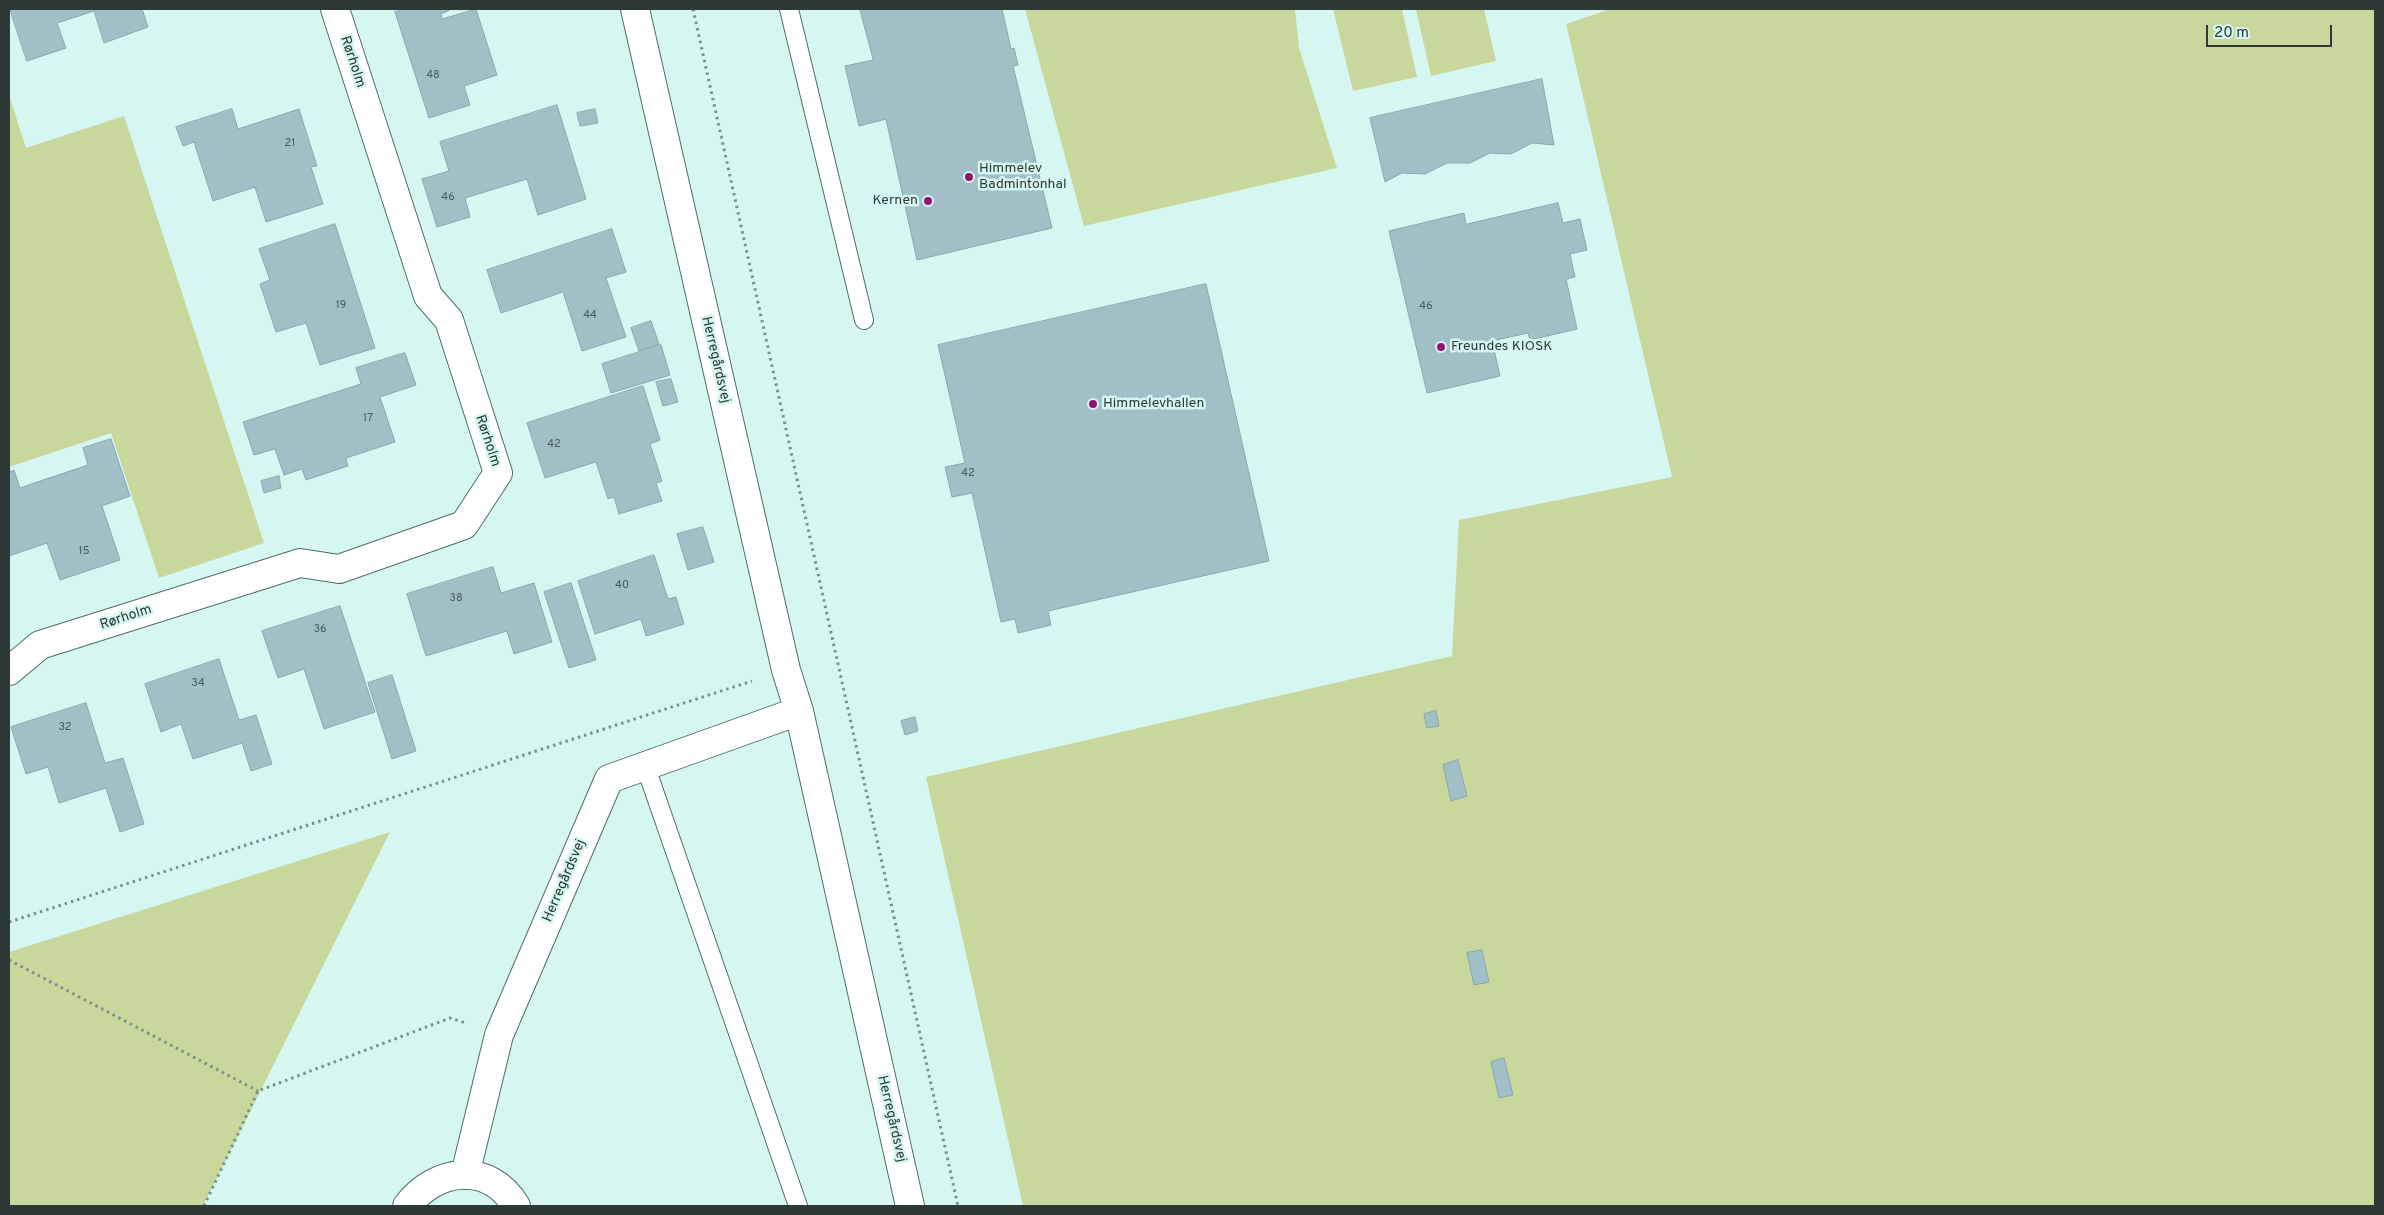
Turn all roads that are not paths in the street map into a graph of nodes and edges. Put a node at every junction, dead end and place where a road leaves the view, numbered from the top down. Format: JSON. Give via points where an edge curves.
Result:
{"nodes":[{"id":1,"x":335,"y":9,"type":"edge"},
{"id":2,"x":635,"y":9,"type":"edge"},
{"id":3,"x":789,"y":9,"type":"edge"},
{"id":4,"x":864,"y":320,"type":"dead end"},
{"id":5,"x":9,"y":671,"type":"edge"},
{"id":6,"x":799,"y":711,"type":"junction"},
{"id":7,"x":645,"y":765,"type":"junction"},
{"id":8,"x":465,"y":1175,"type":"junction"},
{"id":9,"x":407,"y":1206,"type":"edge"},
{"id":10,"x":516,"y":1206,"type":"edge"},
{"id":11,"x":798,"y":1206,"type":"edge"},
{"id":12,"x":910,"y":1206,"type":"edge"}],
"edges":[{"from":1,"to":5,"type":"street","name":"Rørholm","via":[[428,296],[449,320],[498,473],[464,525],[339,569],[300,563],[40,645]]},
{"from":2,"to":6,"type":"street","name":"Herregårdsvej","via":[[786,670]]},
{"from":3,"to":4,"type":"lane"},
{"from":6,"to":7,"type":"street","name":"Herregårdsvej"},
{"from":6,"to":12,"type":"street","name":"Herregårdsvej"},
{"from":7,"to":8,"type":"street","name":"Herregårdsvej","via":[[609,779],[498,1035]]},
{"from":7,"to":11,"type":"lane"},
{"from":8,"to":9,"type":"street","via":[[454,1174],[434,1181],[417,1192]]},
{"from":8,"to":10,"type":"street","via":[[494,1183]]}]}
